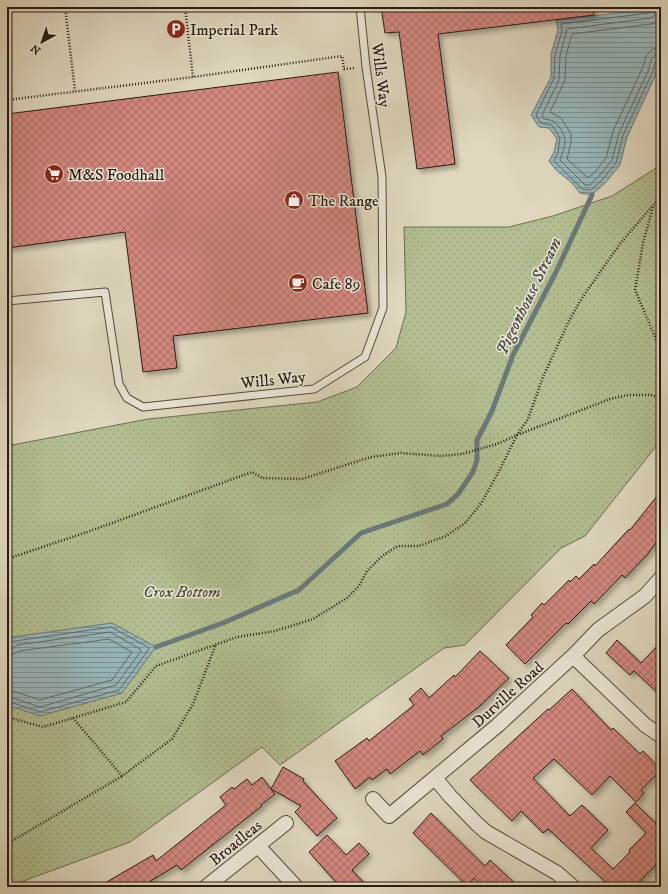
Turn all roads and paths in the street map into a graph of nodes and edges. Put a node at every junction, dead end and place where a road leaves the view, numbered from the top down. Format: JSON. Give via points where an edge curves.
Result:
{"nodes":[{"id":1,"x":64,"y":7,"type":"edge"},
{"id":2,"x":185,"y":7,"type":"edge"},
{"id":3,"x":360,"y":7,"type":"edge"},
{"id":4,"x":366,"y":67,"type":"junction"},
{"id":5,"x":193,"y":77,"type":"junction"},
{"id":6,"x":75,"y":91,"type":"junction"},
{"id":7,"x":7,"y":100,"type":"edge"},
{"id":8,"x":661,"y":196,"type":"edge"},
{"id":9,"x":653,"y":205,"type":"junction"},
{"id":10,"x":7,"y":301,"type":"edge"},
{"id":11,"x":661,"y":351,"type":"edge"},
{"id":12,"x":661,"y":398,"type":"edge"},
{"id":13,"x":517,"y":435,"type":"junction"},
{"id":14,"x":7,"y":559,"type":"edge"},
{"id":15,"x":661,"y":578,"type":"edge"},
{"id":16,"x":216,"y":644,"type":"junction"},
{"id":17,"x":573,"y":656,"type":"junction"},
{"id":18,"x":7,"y":717,"type":"edge"},
{"id":19,"x":73,"y":718,"type":"junction"},
{"id":20,"x":661,"y":736,"type":"edge"},
{"id":21,"x":122,"y":776,"type":"junction"},
{"id":22,"x":436,"y":778,"type":"junction"},
{"id":23,"x":373,"y":799,"type":"dead end"},
{"id":24,"x":286,"y":823,"type":"dead end"},
{"id":25,"x":7,"y":844,"type":"edge"},
{"id":26,"x":258,"y":846,"type":"junction"},
{"id":27,"x":206,"y":887,"type":"edge"},
{"id":28,"x":296,"y":887,"type":"edge"},
{"id":29,"x":574,"y":887,"type":"edge"}],
"edges":[{"from":1,"to":6,"type":"path"},
{"from":2,"to":5,"type":"path"},
{"from":3,"to":4,"type":"lane","name":"Wills Way"},
{"from":4,"to":5,"type":"path","via":[[344,69],[342,56]]},
{"from":4,"to":10,"type":"lane","name":"Wills Way","via":[[382,176],[383,308],[365,358],[314,389],[144,407],[127,398],[119,384],[105,292]]},
{"from":5,"to":6,"type":"path"},
{"from":6,"to":7,"type":"path"},
{"from":8,"to":9,"type":"path"},
{"from":9,"to":11,"type":"path","via":[[642,243],[635,290]]},
{"from":9,"to":13,"type":"path","via":[[619,245],[580,301],[543,377],[528,419]]},
{"from":12,"to":13,"type":"path","via":[[652,395],[628,395],[610,399]]},
{"from":13,"to":14,"type":"path","via":[[488,448],[462,454],[441,456],[400,453],[378,456],[302,479],[262,478],[252,472]]},
{"from":13,"to":16,"type":"path","via":[[485,496],[465,523],[446,536],[419,546],[398,546],[382,556],[347,598],[313,619],[275,631],[236,637]]},
{"from":15,"to":17,"type":"street","name":"Durville Road","via":[[645,596],[598,630]]},
{"from":16,"to":19,"type":"path","via":[[156,666],[126,702]]},
{"from":16,"to":21,"type":"path","via":[[193,704],[172,739]]},
{"from":17,"to":20,"type":"street","via":[[645,726]]},
{"from":17,"to":22,"type":"street","name":"Durville Road"},
{"from":18,"to":19,"type":"path","via":[[43,727]]},
{"from":19,"to":21,"type":"path"},
{"from":21,"to":25,"type":"path"},
{"from":22,"to":23,"type":"street","name":"Durville Road","via":[[389,816]]},
{"from":22,"to":29,"type":"street","via":[[486,832],[557,873]]},
{"from":24,"to":26,"type":"street","name":"Broadleas"},
{"from":26,"to":27,"type":"street","name":"Broadleas"},
{"from":26,"to":28,"type":"street"}]}
